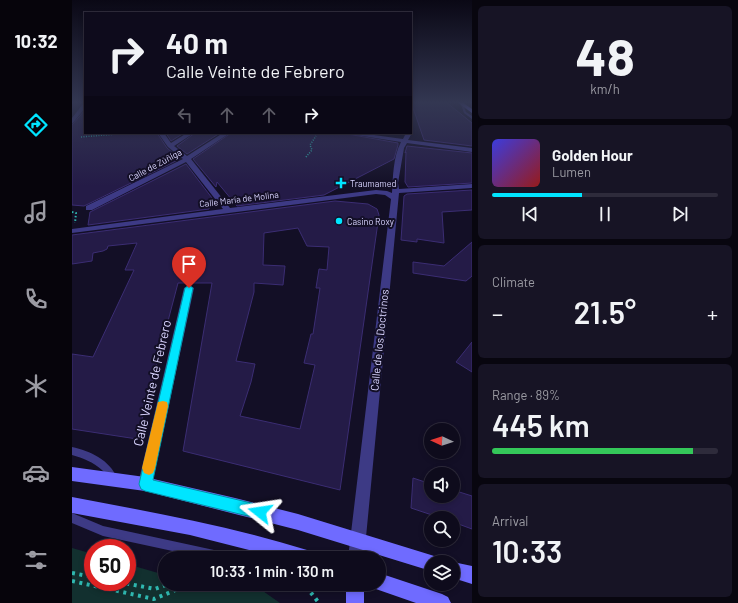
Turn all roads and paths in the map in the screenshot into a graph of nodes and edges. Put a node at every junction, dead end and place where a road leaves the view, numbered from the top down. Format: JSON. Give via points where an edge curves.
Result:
{"nodes":[{"id":1,"x":117,"y":134,"type":"dead end"},
{"id":2,"x":162,"y":134,"type":"edge"},
{"id":3,"x":189,"y":134,"type":"edge"},
{"id":4,"x":225,"y":134,"type":"edge"},
{"id":5,"x":353,"y":134,"type":"edge"},
{"id":6,"x":408,"y":134,"type":"edge"},
{"id":7,"x":316,"y":136,"type":"dead end"},
{"id":8,"x":81,"y":137,"type":"dead end"},
{"id":9,"x":404,"y":141,"type":"junction"},
{"id":10,"x":170,"y":146,"type":"junction"},
{"id":11,"x":472,"y":150,"type":"edge"},
{"id":12,"x":306,"y":157,"type":"dead end"},
{"id":13,"x":187,"y":159,"type":"junction"},
{"id":14,"x":472,"y":186,"type":"edge"},
{"id":15,"x":396,"y":195,"type":"junction"},
{"id":16,"x":89,"y":208,"type":"dead end"},
{"id":17,"x":227,"y":210,"type":"junction"},
{"id":18,"x":72,"y":231,"type":"edge"},
{"id":19,"x":189,"y":288,"type":"dead end"},
{"id":20,"x":72,"y":451,"type":"edge"},
{"id":21,"x":72,"y":474,"type":"edge"},
{"id":22,"x":114,"y":480,"type":"junction"},
{"id":23,"x":145,"y":484,"type":"junction"},
{"id":24,"x":72,"y":505,"type":"edge"},
{"id":25,"x":72,"y":518,"type":"edge"},
{"id":26,"x":357,"y":541,"type":"junction"},
{"id":27,"x":196,"y":551,"type":"edge"},
{"id":28,"x":285,"y":551,"type":"edge"},
{"id":29,"x":356,"y":551,"type":"edge"},
{"id":30,"x":424,"y":561,"type":"edge"},
{"id":31,"x":460,"y":572,"type":"edge"},
{"id":32,"x":72,"y":574,"type":"edge"},
{"id":33,"x":472,"y":575,"type":"edge"},
{"id":34,"x":84,"y":576,"type":"edge"},
{"id":35,"x":72,"y":581,"type":"edge"},
{"id":36,"x":386,"y":584,"type":"edge"},
{"id":37,"x":136,"y":585,"type":"edge"},
{"id":38,"x":158,"y":587,"type":"edge"},
{"id":39,"x":173,"y":591,"type":"edge"},
{"id":40,"x":310,"y":591,"type":"edge"},
{"id":41,"x":355,"y":591,"type":"edge"},
{"id":42,"x":319,"y":603,"type":"edge"},
{"id":43,"x":355,"y":603,"type":"edge"},
{"id":44,"x":442,"y":603,"type":"edge"}],
"edges":[{"from":1,"to":8,"type":"path"},
{"from":2,"to":10,"type":"street"},
{"from":3,"to":10,"type":"street"},
{"from":4,"to":13,"type":"street","name":"Calle de Zúñiga"},
{"from":5,"to":9,"type":"street"},
{"from":6,"to":9,"type":"street","name":"Calle de los Doctrinos"},
{"from":7,"to":12,"type":"path","via":[[310,145],[312,150]]},
{"from":9,"to":11,"type":"street"},
{"from":9,"to":15,"type":"street","name":"Calle de los Doctrinos","via":[[395,183]]},
{"from":10,"to":13,"type":"street"},
{"from":13,"to":16,"type":"street","name":"Calle de Zúñiga"},
{"from":13,"to":17,"type":"street"},
{"from":14,"to":15,"type":"street","name":"Calle María de Molina"},
{"from":15,"to":17,"type":"street","name":"Calle María de Molina","via":[[376,192]]},
{"from":15,"to":26,"type":"street","name":"Calle de los Doctrinos"},
{"from":17,"to":18,"type":"street","name":"Calle María de Molina"},
{"from":19,"to":23,"type":"street","name":"Calle Veinte de Febrero"},
{"from":20,"to":22,"type":"lane","via":[[89,456],[98,462]]},
{"from":21,"to":22,"type":"main road"},
{"from":22,"to":23,"type":"main road"},
{"from":23,"to":26,"type":"main road","via":[[277,517]]},
{"from":24,"to":28,"type":"main road","via":[[197,528]]},
{"from":25,"to":27,"type":"lane","via":[[103,531]]},
{"from":26,"to":29,"type":"street","name":"Calle de los Doctrinos"},
{"from":26,"to":30,"type":"main road"},
{"from":31,"to":33,"type":"main road"},
{"from":32,"to":34,"type":"path"},
{"from":35,"to":39,"type":"path","via":[[154,599]]},
{"from":36,"to":44,"type":"main road"},
{"from":37,"to":38,"type":"path"},
{"from":40,"to":42,"type":"path"},
{"from":41,"to":43,"type":"main road"}]}
